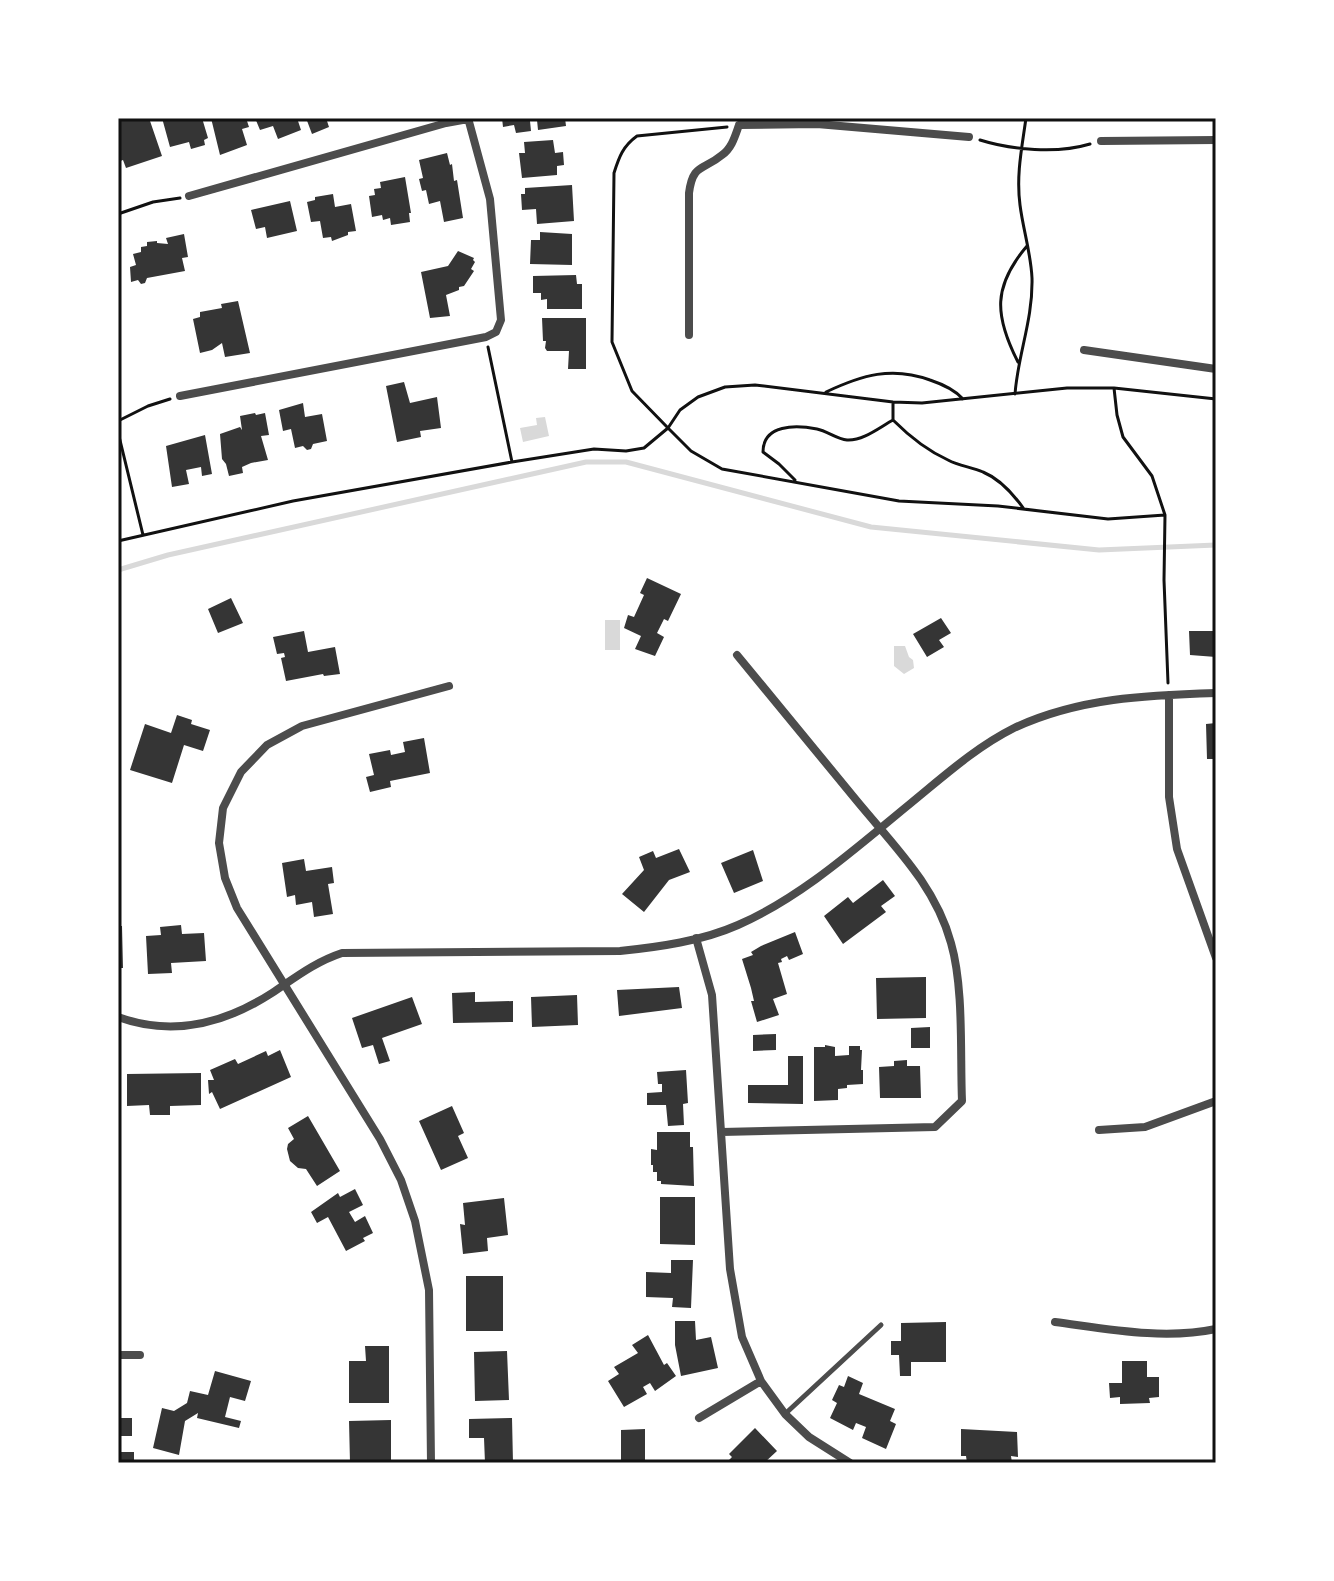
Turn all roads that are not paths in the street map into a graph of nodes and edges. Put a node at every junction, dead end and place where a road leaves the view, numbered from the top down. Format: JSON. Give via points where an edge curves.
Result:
{"nodes":[{"id":1,"x":468,"y":119,"type":"edge"},
{"id":2,"x":737,"y":122,"type":"edge"},
{"id":3,"x":969,"y":137,"type":"road end"},
{"id":4,"x":1216,"y":140,"type":"edge"},
{"id":5,"x":1101,"y":141,"type":"road end"},
{"id":6,"x":189,"y":196,"type":"road end"},
{"id":7,"x":689,"y":335,"type":"dead end"},
{"id":8,"x":1084,"y":350,"type":"dead end"},
{"id":9,"x":1216,"y":369,"type":"edge"},
{"id":10,"x":180,"y":396,"type":"road end"},
{"id":11,"x":737,"y":655,"type":"dead end"},
{"id":12,"x":449,"y":686,"type":"dead end"},
{"id":13,"x":1216,"y":693,"type":"edge"},
{"id":14,"x":1169,"y":695,"type":"junction"},
{"id":15,"x":880,"y":829,"type":"junction"},
{"id":16,"x":696,"y":938,"type":"junction"},
{"id":17,"x":1216,"y":956,"type":"edge"},
{"id":18,"x":284,"y":983,"type":"junction"},
{"id":19,"x":118,"y":1017,"type":"edge"},
{"id":20,"x":1216,"y":1101,"type":"edge"},
{"id":21,"x":1099,"y":1130,"type":"dead end"},
{"id":22,"x":722,"y":1132,"type":"junction"},
{"id":23,"x":1055,"y":1322,"type":"dead end"},
{"id":24,"x":881,"y":1325,"type":"dead end"},
{"id":25,"x":1216,"y":1329,"type":"edge"},
{"id":26,"x":118,"y":1355,"type":"edge"},
{"id":27,"x":140,"y":1355,"type":"dead end"},
{"id":28,"x":761,"y":1381,"type":"junction"},
{"id":29,"x":785,"y":1414,"type":"junction"},
{"id":30,"x":699,"y":1418,"type":"dead end"},
{"id":31,"x":431,"y":1463,"type":"edge"},
{"id":32,"x":850,"y":1463,"type":"edge"}],
"edges":[{"from":1,"to":6,"type":"street"},
{"from":1,"to":10,"type":"street","via":[[490,199],[501,320],[496,332]]},
{"from":2,"to":3,"type":"street"},
{"from":2,"to":7,"type":"street","via":[[724,154],[701,165],[691,178]]},
{"from":4,"to":5,"type":"street"},
{"from":8,"to":9,"type":"street"},
{"from":11,"to":15,"type":"street"},
{"from":12,"to":18,"type":"street","via":[[302,726],[267,745],[241,772],[223,808],[219,843],[225,878],[237,908]]},
{"from":13,"to":14,"type":"street"},
{"from":14,"to":15,"type":"street","via":[[1114,698],[1015,728],[976,750]]},
{"from":14,"to":17,"type":"street","via":[[1169,797],[1177,849]]},
{"from":15,"to":16,"type":"street","via":[[793,895],[737,926]]},
{"from":15,"to":22,"type":"street","via":[[937,903],[951,943],[962,1101],[935,1127]]},
{"from":16,"to":18,"type":"street","via":[[620,951],[342,953]]},
{"from":16,"to":22,"type":"street","via":[[712,995]]},
{"from":18,"to":19,"type":"street","via":[[219,1021],[182,1028]]},
{"from":18,"to":31,"type":"street","via":[[380,1139],[415,1221],[429,1290]]},
{"from":20,"to":21,"type":"street","via":[[1145,1127]]},
{"from":22,"to":28,"type":"street","via":[[735,1307]]},
{"from":23,"to":25,"type":"street","via":[[1157,1334]]},
{"from":24,"to":29,"type":"lane"},
{"from":26,"to":27,"type":"street"},
{"from":28,"to":29,"type":"street"},
{"from":28,"to":30,"type":"street"},
{"from":29,"to":32,"type":"street"}]}
